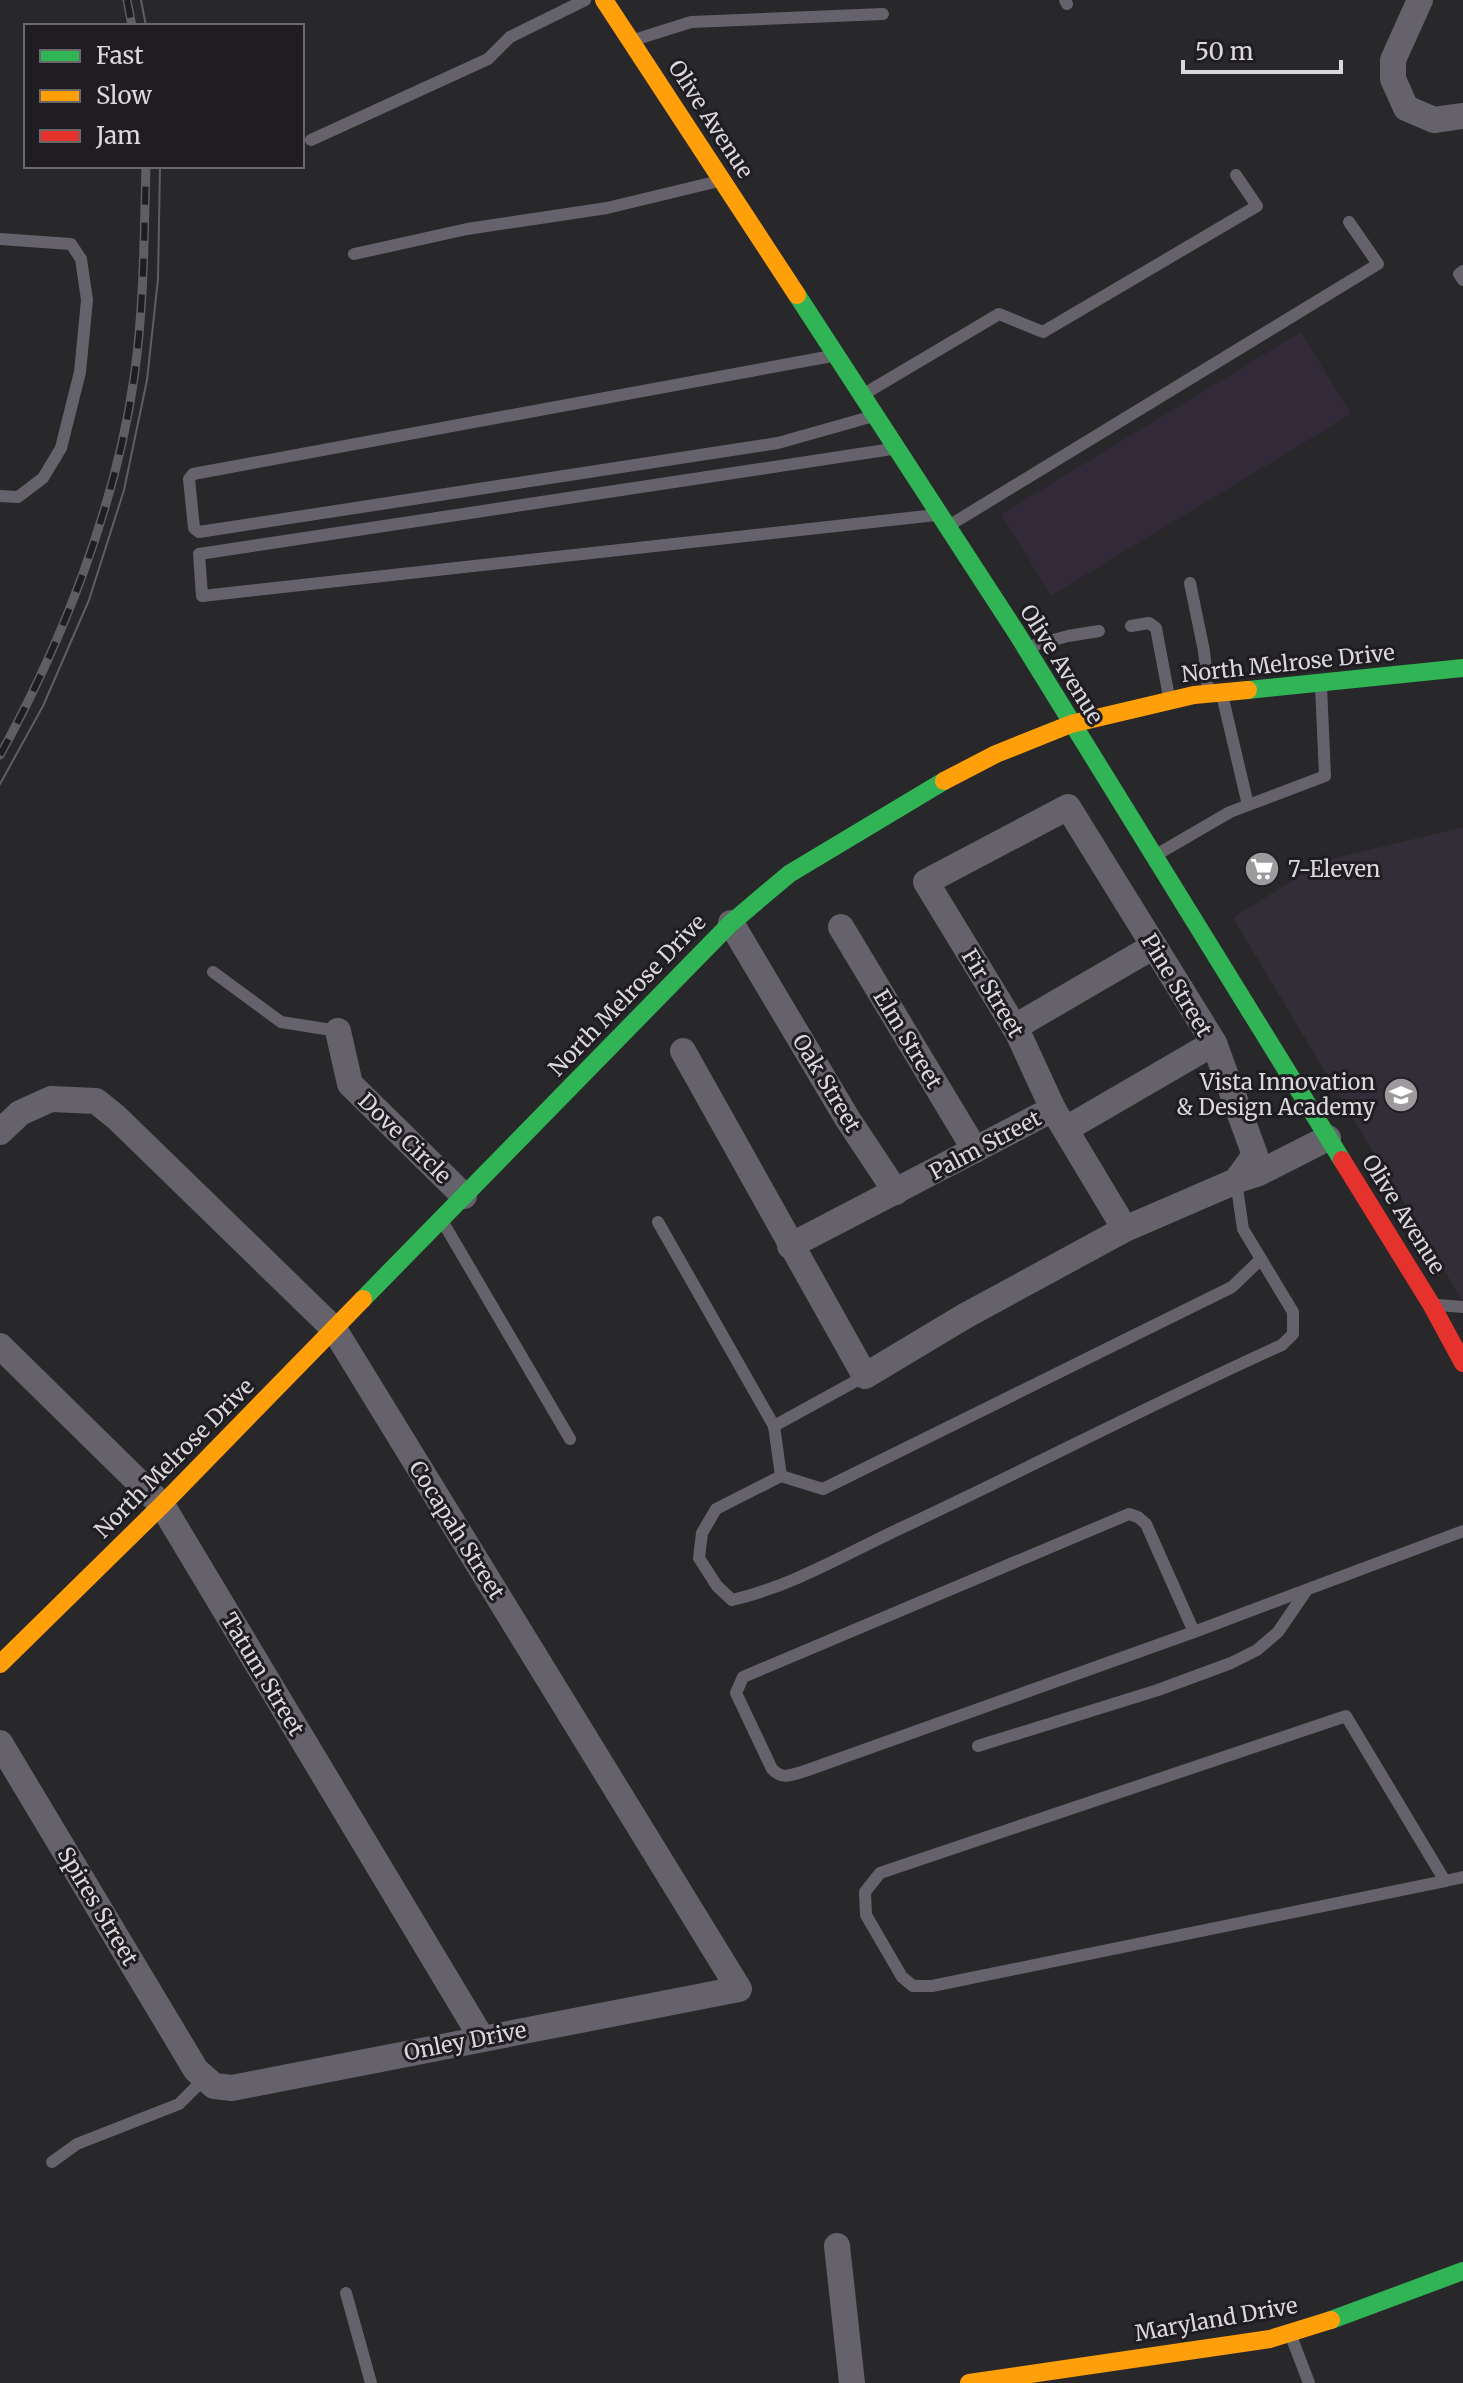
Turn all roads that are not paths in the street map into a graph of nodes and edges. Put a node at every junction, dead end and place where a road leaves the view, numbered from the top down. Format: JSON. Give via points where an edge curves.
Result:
{"nodes":[{"id":1,"x":585,"y":0,"type":"edge"},
{"id":2,"x":604,"y":0,"type":"edge"},
{"id":3,"x":1420,"y":0,"type":"edge"},
{"id":4,"x":883,"y":14,"type":"dead end"},
{"id":5,"x":631,"y":41,"type":"junction"},
{"id":6,"x":1463,"y":116,"type":"edge"},
{"id":7,"x":311,"y":140,"type":"dead end"},
{"id":8,"x":1236,"y":175,"type":"dead end"},
{"id":9,"x":723,"y":181,"type":"junction"},
{"id":10,"x":1349,"y":222,"type":"dead end"},
{"id":11,"x":0,"y":239,"type":"edge"},
{"id":12,"x":354,"y":254,"type":"dead end"},
{"id":13,"x":1463,"y":271,"type":"edge"},
{"id":14,"x":1463,"y":280,"type":"edge"},
{"id":15,"x":836,"y":356,"type":"junction"},
{"id":16,"x":861,"y":395,"type":"junction"},
{"id":17,"x":874,"y":416,"type":"junction"},
{"id":18,"x":896,"y":448,"type":"junction"},
{"id":19,"x":0,"y":496,"type":"edge"},
{"id":20,"x":943,"y":521,"type":"junction"},
{"id":21,"x":1190,"y":583,"type":"dead end"},
{"id":22,"x":1131,"y":626,"type":"dead end"},
{"id":23,"x":1099,"y":631,"type":"dead end"},
{"id":24,"x":1025,"y":647,"type":"junction"},
{"id":25,"x":1463,"y":668,"type":"edge"},
{"id":26,"x":1321,"y":682,"type":"junction"},
{"id":27,"x":1215,"y":693,"type":"junction"},
{"id":28,"x":1170,"y":700,"type":"junction"},
{"id":29,"x":1071,"y":724,"type":"junction"},
{"id":30,"x":1248,"y":805,"type":"junction"},
{"id":31,"x":1068,"y":807,"type":"joint"},
{"id":32,"x":1153,"y":857,"type":"junction"},
{"id":33,"x":731,"y":923,"type":"junction"},
{"id":34,"x":841,"y":927,"type":"dead end"},
{"id":35,"x":1154,"y":946,"type":"junction"},
{"id":36,"x":213,"y":972,"type":"dead end"},
{"id":37,"x":1015,"y":1027,"type":"junction"},
{"id":38,"x":338,"y":1031,"type":"joint"},
{"id":39,"x":1214,"y":1043,"type":"junction"},
{"id":40,"x":683,"y":1051,"type":"dead end"},
{"id":41,"x":1060,"y":1119,"type":"junction"},
{"id":42,"x":0,"y":1132,"type":"edge"},
{"id":43,"x":1328,"y":1138,"type":"junction"},
{"id":44,"x":975,"y":1150,"type":"junction"},
{"id":45,"x":1236,"y":1181,"type":"junction"},
{"id":46,"x":896,"y":1192,"type":"junction"},
{"id":47,"x":464,"y":1196,"type":"junction"},
{"id":48,"x":441,"y":1219,"type":"junction"},
{"id":49,"x":658,"y":1222,"type":"dead end"},
{"id":50,"x":1125,"y":1229,"type":"junction"},
{"id":51,"x":790,"y":1246,"type":"junction"},
{"id":52,"x":1261,"y":1259,"type":"junction"},
{"id":53,"x":1431,"y":1304,"type":"junction"},
{"id":54,"x":1463,"y":1307,"type":"edge"},
{"id":55,"x":334,"y":1329,"type":"junction"},
{"id":56,"x":0,"y":1346,"type":"edge"},
{"id":57,"x":1463,"y":1363,"type":"edge"},
{"id":58,"x":865,"y":1376,"type":"junction"},
{"id":59,"x":774,"y":1426,"type":"junction"},
{"id":60,"x":570,"y":1439,"type":"dead end"},
{"id":61,"x":781,"y":1476,"type":"junction"},
{"id":62,"x":162,"y":1505,"type":"junction"},
{"id":63,"x":1463,"y":1531,"type":"edge"},
{"id":64,"x":1306,"y":1591,"type":"junction"},
{"id":65,"x":1194,"y":1632,"type":"junction"},
{"id":66,"x":0,"y":1664,"type":"edge"},
{"id":67,"x":0,"y":1743,"type":"edge"},
{"id":68,"x":978,"y":1746,"type":"dead end"},
{"id":69,"x":1463,"y":1877,"type":"edge"},
{"id":70,"x":1445,"y":1881,"type":"junction"},
{"id":71,"x":739,"y":1989,"type":"joint"},
{"id":72,"x":481,"y":2037,"type":"junction"},
{"id":73,"x":201,"y":2074,"type":"junction"},
{"id":74,"x":52,"y":2162,"type":"dead end"},
{"id":75,"x":837,"y":2246,"type":"dead end"},
{"id":76,"x":1463,"y":2271,"type":"edge"},
{"id":77,"x":346,"y":2293,"type":"dead end"},
{"id":78,"x":1290,"y":2333,"type":"junction"},
{"id":79,"x":371,"y":2383,"type":"edge"},
{"id":80,"x":852,"y":2383,"type":"edge"},
{"id":81,"x":969,"y":2383,"type":"edge"},
{"id":82,"x":1309,"y":2383,"type":"edge"}],
"edges":[{"from":1,"to":7,"type":"lane","via":[[510,37],[488,59]]},
{"from":2,"to":5,"type":"main road","name":"Olive Avenue"},
{"from":3,"to":6,"type":"street","via":[[1393,60],[1393,79],[1406,108],[1434,120]]},
{"from":4,"to":5,"type":"lane","via":[[691,22]]},
{"from":5,"to":9,"type":"main road","name":"Olive Avenue"},
{"from":8,"to":16,"type":"lane","via":[[1257,206],[1173,256],[1043,332],[999,314]]},
{"from":9,"to":12,"type":"lane"},
{"from":9,"to":15,"type":"main road","name":"Olive Avenue"},
{"from":10,"to":20,"type":"lane","via":[[1378,264]]},
{"from":11,"to":19,"type":"lane","via":[[71,244],[81,259],[87,300],[80,372],[61,448],[43,478],[18,497]]},
{"from":13,"to":14,"type":"lane"},
{"from":15,"to":16,"type":"main road","name":"Olive Avenue"},
{"from":15,"to":17,"type":"lane","via":[[193,474],[189,479],[194,528],[199,532],[778,443]]},
{"from":16,"to":17,"type":"main road","name":"Olive Avenue"},
{"from":17,"to":18,"type":"main road","name":"Olive Avenue"},
{"from":18,"to":20,"type":"main road","name":"Olive Avenue"},
{"from":18,"to":20,"type":"lane","via":[[199,554],[202,596]]},
{"from":20,"to":24,"type":"main road","name":"Olive Avenue"},
{"from":21,"to":27,"type":"lane"},
{"from":22,"to":28,"type":"lane","via":[[1149,623],[1156,628]]},
{"from":23,"to":24,"type":"lane"},
{"from":24,"to":29,"type":"main road","name":"Olive Avenue"},
{"from":25,"to":26,"type":"main road","name":"North Melrose Drive"},
{"from":26,"to":27,"type":"main road","name":"North Melrose Drive"},
{"from":26,"to":30,"type":"lane","via":[[1325,776]]},
{"from":27,"to":28,"type":"main road","name":"North Melrose Drive"},
{"from":27,"to":30,"type":"lane"},
{"from":28,"to":29,"type":"main road","name":"North Melrose Drive"},
{"from":29,"to":32,"type":"main road","name":"Olive Avenue"},
{"from":29,"to":33,"type":"main road","name":"North Melrose Drive","via":[[996,754],[923,792],[789,874]]},
{"from":30,"to":32,"type":"lane"},
{"from":31,"to":35,"type":"street","name":"Pine Street"},
{"from":31,"to":37,"type":"street","name":"Fir Street","via":[[926,882]]},
{"from":32,"to":43,"type":"main road","name":"Olive Avenue"},
{"from":33,"to":46,"type":"street","name":"Oak Street"},
{"from":33,"to":47,"type":"main road","name":"North Melrose Drive"},
{"from":34,"to":44,"type":"street","name":"Elm Street"},
{"from":35,"to":37,"type":"street"},
{"from":35,"to":39,"type":"street","name":"Pine Street"},
{"from":36,"to":38,"type":"lane","via":[[281,1022]]},
{"from":37,"to":41,"type":"street","name":"Fir Street"},
{"from":38,"to":47,"type":"street","name":"Dove Circle","via":[[350,1084]]},
{"from":39,"to":41,"type":"street","name":"Pine Street"},
{"from":39,"to":45,"type":"street","via":[[1255,1155]]},
{"from":40,"to":51,"type":"street"},
{"from":41,"to":44,"type":"street","name":"Palm Street"},
{"from":41,"to":50,"type":"street"},
{"from":42,"to":55,"type":"street","name":"Cocapah Street","via":[[20,1113],[51,1099],[96,1101]]},
{"from":43,"to":45,"type":"street"},
{"from":43,"to":53,"type":"main road","name":"Olive Avenue"},
{"from":44,"to":46,"type":"street","name":"Palm Street"},
{"from":45,"to":50,"type":"street"},
{"from":45,"to":52,"type":"lane","via":[[1243,1229]]},
{"from":46,"to":51,"type":"street","name":"Palm Street"},
{"from":47,"to":48,"type":"main road","name":"North Melrose Drive"},
{"from":48,"to":55,"type":"main road","name":"North Melrose Drive"},
{"from":48,"to":60,"type":"lane"},
{"from":49,"to":59,"type":"lane"},
{"from":50,"to":58,"type":"street"},
{"from":51,"to":58,"type":"street"},
{"from":52,"to":61,"type":"lane","via":[[1232,1287],[823,1489]]},
{"from":52,"to":61,"type":"lane","via":[[1293,1312],[1293,1334],[1282,1345],[846,1554],[732,1600],[699,1558],[702,1533],[716,1509]]},
{"from":53,"to":54,"type":"lane"},
{"from":53,"to":57,"type":"main road","name":"Olive Avenue"},
{"from":55,"to":62,"type":"main road","name":"North Melrose Drive"},
{"from":55,"to":71,"type":"street","name":"Cocapah Street"},
{"from":56,"to":62,"type":"street","name":"Tatum Street"},
{"from":58,"to":59,"type":"lane"},
{"from":59,"to":61,"type":"lane"},
{"from":62,"to":66,"type":"main road","name":"North Melrose Drive"},
{"from":62,"to":72,"type":"street","name":"Tatum Street"},
{"from":63,"to":64,"type":"lane"},
{"from":64,"to":65,"type":"lane"},
{"from":64,"to":68,"type":"lane","via":[[1278,1632],[1231,1663]]},
{"from":65,"to":65,"type":"lane","via":[[1146,1524],[1129,1514],[743,1677],[736,1693],[772,1769],[787,1777]]},
{"from":67,"to":73,"type":"street","name":"Spires Street"},
{"from":69,"to":70,"type":"lane"},
{"from":70,"to":70,"type":"lane","via":[[932,1986],[913,1986],[902,1977],[866,1915],[865,1892],[880,1873],[1346,1716]]},
{"from":71,"to":72,"type":"street","name":"Onley Drive"},
{"from":72,"to":73,"type":"street","name":"Onley Drive","via":[[232,2088],[214,2086]]},
{"from":73,"to":74,"type":"lane","via":[[179,2104],[77,2144]]},
{"from":75,"to":80,"type":"street"},
{"from":76,"to":78,"type":"main road","name":"Maryland Drive"},
{"from":77,"to":79,"type":"lane"},
{"from":78,"to":81,"type":"main road","name":"Maryland Drive"},
{"from":78,"to":82,"type":"lane"}]}
